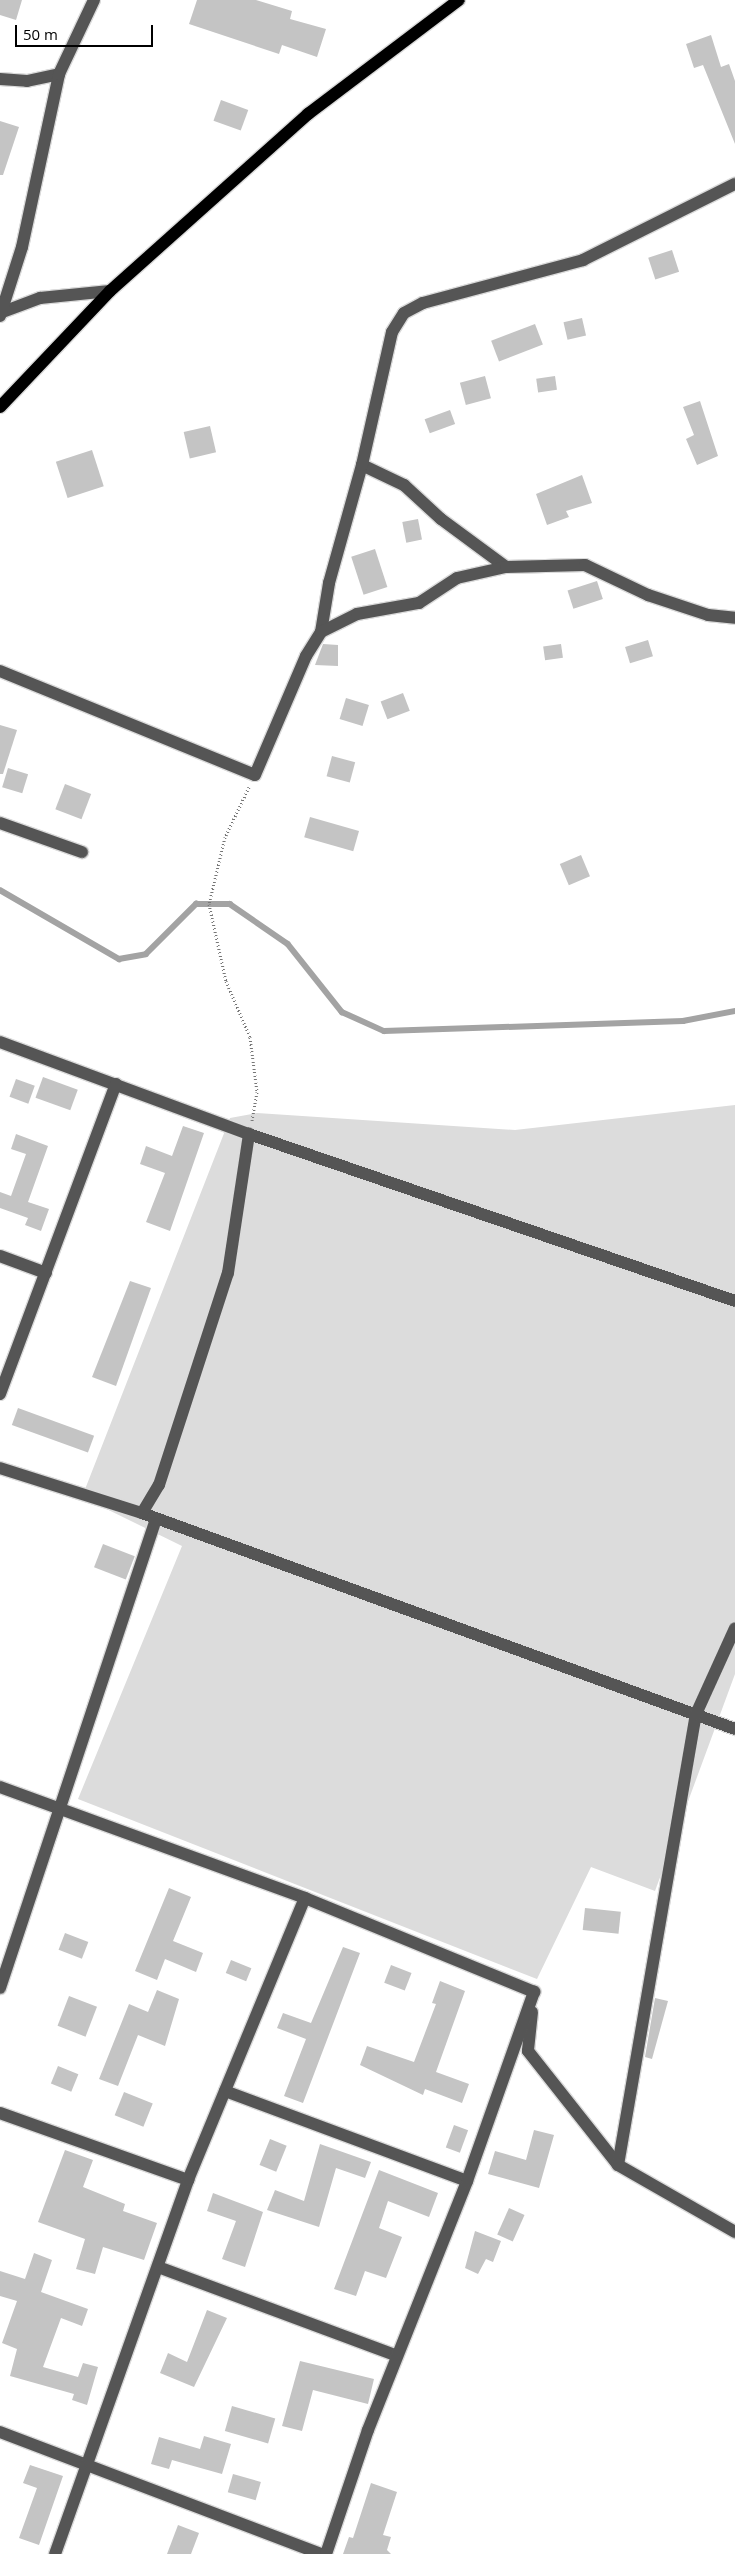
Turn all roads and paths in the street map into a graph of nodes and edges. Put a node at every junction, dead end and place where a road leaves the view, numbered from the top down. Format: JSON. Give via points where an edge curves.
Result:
{"nodes":[{"id":1,"x":459,"y":0,"type":"edge"},
{"id":2,"x":93,"y":1,"type":"edge"},
{"id":3,"x":59,"y":74,"type":"junction"},
{"id":4,"x":0,"y":79,"type":"edge"},
{"id":5,"x":735,"y":184,"type":"edge"},
{"id":6,"x":110,"y":290,"type":"junction"},
{"id":7,"x":1,"y":314,"type":"edge"},
{"id":8,"x":0,"y":407,"type":"edge"},
{"id":9,"x":362,"y":466,"type":"junction"},
{"id":10,"x":506,"y":567,"type":"junction"},
{"id":11,"x":735,"y":618,"type":"edge"},
{"id":12,"x":321,"y":632,"type":"junction"},
{"id":13,"x":0,"y":671,"type":"edge"},
{"id":14,"x":255,"y":775,"type":"junction"},
{"id":15,"x":0,"y":823,"type":"edge"},
{"id":16,"x":82,"y":852,"type":"dead end"},
{"id":17,"x":0,"y":1042,"type":"edge"},
{"id":18,"x":116,"y":1084,"type":"junction"},
{"id":19,"x":249,"y":1134,"type":"junction"},
{"id":20,"x":0,"y":1256,"type":"edge"},
{"id":21,"x":46,"y":1273,"type":"junction"},
{"id":22,"x":735,"y":1301,"type":"edge"},
{"id":23,"x":0,"y":1394,"type":"edge"},
{"id":24,"x":0,"y":1468,"type":"edge"},
{"id":25,"x":142,"y":1513,"type":"junction"},
{"id":26,"x":156,"y":1520,"type":"junction"},
{"id":27,"x":735,"y":1628,"type":"edge"},
{"id":28,"x":696,"y":1714,"type":"junction"},
{"id":29,"x":735,"y":1729,"type":"edge"},
{"id":30,"x":0,"y":1787,"type":"edge"},
{"id":31,"x":63,"y":1808,"type":"junction"},
{"id":32,"x":305,"y":1898,"type":"junction"},
{"id":33,"x":0,"y":1988,"type":"edge"},
{"id":34,"x":534,"y":1992,"type":"junction"},
{"id":35,"x":225,"y":2091,"type":"junction"},
{"id":36,"x":0,"y":2113,"type":"edge"},
{"id":37,"x":618,"y":2165,"type":"junction"},
{"id":38,"x":188,"y":2180,"type":"junction"},
{"id":39,"x":467,"y":2180,"type":"junction"},
{"id":40,"x":735,"y":2232,"type":"edge"},
{"id":41,"x":158,"y":2267,"type":"junction"},
{"id":42,"x":397,"y":2356,"type":"junction"},
{"id":43,"x":0,"y":2432,"type":"edge"},
{"id":44,"x":90,"y":2464,"type":"junction"},
{"id":45,"x":55,"y":2554,"type":"edge"},
{"id":46,"x":320,"y":2554,"type":"edge"},
{"id":47,"x":326,"y":2554,"type":"edge"}],
"edges":[{"from":1,"to":6,"type":"main road","via":[[308,114]]},
{"from":2,"to":3,"type":"street"},
{"from":3,"to":4,"type":"street","via":[[27,81]]},
{"from":3,"to":7,"type":"street","via":[[22,247]]},
{"from":5,"to":9,"type":"street","via":[[584,260],[424,303],[404,313],[392,332]]},
{"from":6,"to":7,"type":"street","via":[[40,298]]},
{"from":6,"to":8,"type":"main road"},
{"from":9,"to":10,"type":"street","via":[[404,485],[441,519]]},
{"from":9,"to":12,"type":"street","via":[[328,583]]},
{"from":10,"to":11,"type":"street","via":[[585,565],[648,595],[708,615]]},
{"from":10,"to":12,"type":"street","via":[[457,578],[419,603],[357,614]]},
{"from":12,"to":14,"type":"street","via":[[306,656]]},
{"from":13,"to":14,"type":"street"},
{"from":14,"to":19,"type":"path","via":[[225,837],[209,904],[226,981],[250,1037],[257,1092]]},
{"from":15,"to":16,"type":"street"},
{"from":17,"to":18,"type":"street"},
{"from":18,"to":19,"type":"street"},
{"from":18,"to":21,"type":"street"},
{"from":19,"to":22,"type":"street"},
{"from":19,"to":25,"type":"street","via":[[228,1273],[159,1485]]},
{"from":20,"to":21,"type":"street"},
{"from":21,"to":23,"type":"street"},
{"from":24,"to":25,"type":"street"},
{"from":25,"to":26,"type":"street"},
{"from":26,"to":28,"type":"street"},
{"from":26,"to":31,"type":"street"},
{"from":27,"to":28,"type":"street"},
{"from":28,"to":29,"type":"street"},
{"from":28,"to":37,"type":"street"},
{"from":30,"to":31,"type":"street"},
{"from":31,"to":32,"type":"street"},
{"from":31,"to":33,"type":"street"},
{"from":32,"to":34,"type":"street"},
{"from":32,"to":35,"type":"street"},
{"from":34,"to":37,"type":"street","via":[[528,2051]]},
{"from":34,"to":39,"type":"street"},
{"from":35,"to":38,"type":"street"},
{"from":35,"to":39,"type":"street"},
{"from":36,"to":38,"type":"street"},
{"from":37,"to":40,"type":"street"},
{"from":38,"to":41,"type":"street"},
{"from":39,"to":42,"type":"street"},
{"from":41,"to":42,"type":"street"},
{"from":41,"to":44,"type":"street"},
{"from":42,"to":47,"type":"street"},
{"from":43,"to":44,"type":"street"},
{"from":44,"to":45,"type":"street"},
{"from":44,"to":46,"type":"street"}]}
